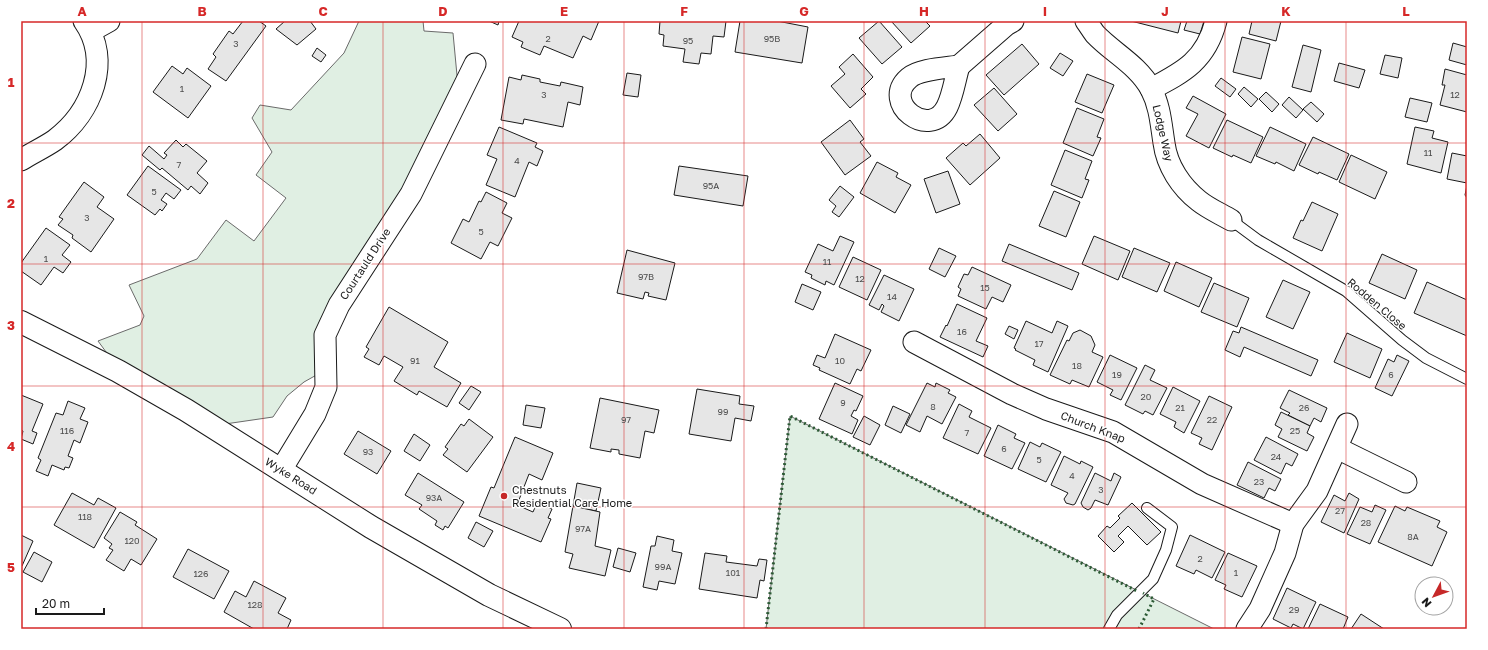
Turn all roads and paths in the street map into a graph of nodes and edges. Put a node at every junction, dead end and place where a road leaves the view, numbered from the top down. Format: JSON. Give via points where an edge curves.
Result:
{"nodes":[{"id":1,"x":109,"y":21,"type":"edge"},
{"id":2,"x":1013,"y":21,"type":"edge"},
{"id":3,"x":1086,"y":21,"type":"edge"},
{"id":4,"x":1216,"y":21,"type":"edge"},
{"id":5,"x":87,"y":26,"type":"edge"},
{"id":6,"x":474,"y":64,"type":"dead end"},
{"id":7,"x":959,"y":66,"type":"dead end"},
{"id":8,"x":1151,"y":90,"type":"junction"},
{"id":9,"x":21,"y":160,"type":"edge"},
{"id":10,"x":1231,"y":220,"type":"joint"},
{"id":11,"x":21,"y":322,"type":"edge"},
{"id":12,"x":914,"y":342,"type":"dead end"},
{"id":13,"x":1467,"y":379,"type":"edge"},
{"id":14,"x":1348,"y":424,"type":"dead end"},
{"id":15,"x":1336,"y":448,"type":"junction"},
{"id":16,"x":281,"y":470,"type":"junction"},
{"id":17,"x":1406,"y":482,"type":"dead end"},
{"id":18,"x":1147,"y":508,"type":"dead end"},
{"id":19,"x":1293,"y":524,"type":"junction"},
{"id":20,"x":560,"y":629,"type":"edge"},
{"id":21,"x":1109,"y":629,"type":"edge"},
{"id":22,"x":1247,"y":629,"type":"edge"}],
"edges":[{"from":1,"to":5,"type":"street"},
{"from":2,"to":7,"type":"street"},
{"from":3,"to":8,"type":"street","name":"Lodge Way","via":[[1095,34],[1132,65]]},
{"from":4,"to":8,"type":"street","via":[[1208,44],[1189,68]]},
{"from":5,"to":9,"type":"street","via":[[96,51],[97,72],[92,92],[70,126],[55,140]]},
{"from":6,"to":16,"type":"street","name":"Courtauld Drive","via":[[410,194],[338,305],[325,335],[326,387],[315,414]]},
{"from":8,"to":10,"type":"street","name":"Lodge Way","via":[[1159,108],[1164,146],[1174,173],[1200,202]]},
{"from":10,"to":13,"type":"lane","name":"Rodden Close","via":[[1258,240],[1346,292],[1426,358]]},
{"from":11,"to":16,"type":"main road","name":"Wyke Road","via":[[118,371]]},
{"from":12,"to":19,"type":"street","name":"Church Knap","via":[[1046,410],[1112,432],[1202,484]]},
{"from":14,"to":15,"type":"street"},
{"from":15,"to":17,"type":"street"},
{"from":15,"to":19,"type":"street","via":[[1317,491]]},
{"from":16,"to":20,"type":"main road","name":"Wyke Road","via":[[489,595]]},
{"from":18,"to":21,"type":"lane","via":[[1172,527],[1166,550],[1153,579],[1117,615]]},
{"from":19,"to":22,"type":"street","via":[[1285,553],[1260,609]]}]}
